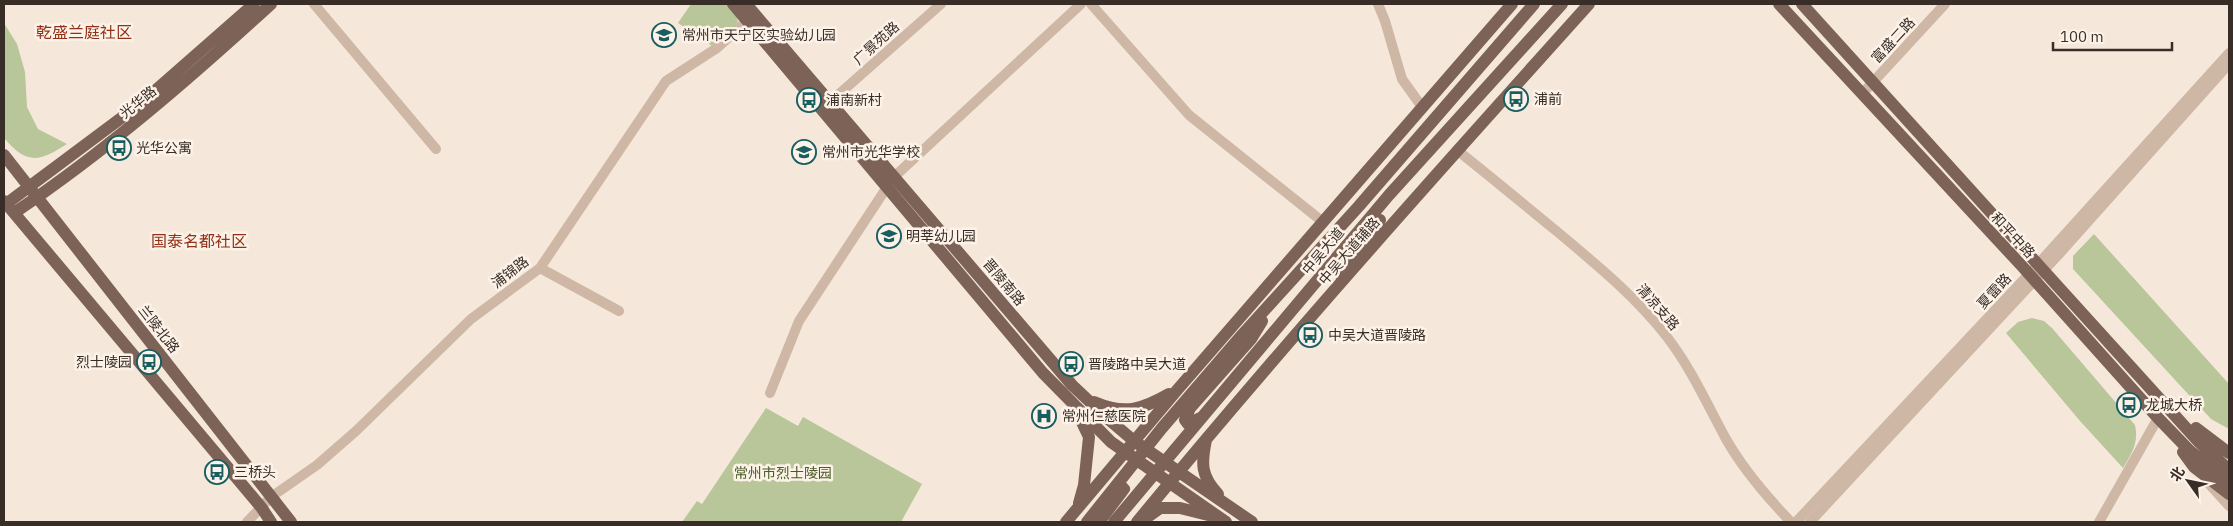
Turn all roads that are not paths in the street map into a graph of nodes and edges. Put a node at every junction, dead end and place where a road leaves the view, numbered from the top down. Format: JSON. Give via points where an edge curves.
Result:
{"nodes":[{"id":1,"x":254,"y":4,"type":"edge"},
{"id":2,"x":271,"y":4,"type":"edge"},
{"id":3,"x":314,"y":4,"type":"edge"},
{"id":4,"x":733,"y":4,"type":"edge"},
{"id":5,"x":746,"y":4,"type":"edge"},
{"id":6,"x":941,"y":4,"type":"edge"},
{"id":7,"x":1081,"y":4,"type":"edge"},
{"id":8,"x":1092,"y":4,"type":"edge"},
{"id":9,"x":1378,"y":4,"type":"edge"},
{"id":10,"x":1512,"y":4,"type":"edge"},
{"id":11,"x":1534,"y":4,"type":"edge"},
{"id":12,"x":1554,"y":4,"type":"edge"},
{"id":13,"x":1562,"y":4,"type":"edge"},
{"id":14,"x":1589,"y":4,"type":"edge"},
{"id":15,"x":1779,"y":4,"type":"edge"},
{"id":16,"x":1802,"y":4,"type":"edge"},
{"id":17,"x":1945,"y":4,"type":"edge"},
{"id":18,"x":751,"y":17,"type":"junction"},
{"id":19,"x":1538,"y":30,"type":"junction"},
{"id":20,"x":1519,"y":51,"type":"junction"},
{"id":21,"x":2229,"y":53,"type":"edge"},
{"id":22,"x":2229,"y":64,"type":"edge"},
{"id":23,"x":1873,"y":82,"type":"junction"},
{"id":24,"x":1488,"y":87,"type":"junction"},
{"id":25,"x":1862,"y":94,"type":"junction"},
{"id":26,"x":830,"y":102,"type":"junction"},
{"id":27,"x":1422,"y":107,"type":"junction"},
{"id":28,"x":1432,"y":121,"type":"junction"},
{"id":29,"x":436,"y":149,"type":"dead end"},
{"id":30,"x":1458,"y":150,"type":"junction"},
{"id":31,"x":1404,"y":154,"type":"junction"},
{"id":32,"x":4,"y":155,"type":"edge"},
{"id":33,"x":891,"y":182,"type":"junction"},
{"id":34,"x":33,"y":192,"type":"junction"},
{"id":35,"x":1389,"y":195,"type":"junction"},
{"id":36,"x":8,"y":206,"type":"edge"},
{"id":37,"x":1334,"y":209,"type":"junction"},
{"id":38,"x":1323,"y":222,"type":"junction"},
{"id":39,"x":1367,"y":223,"type":"junction"},
{"id":40,"x":2042,"y":266,"type":"junction"},
{"id":41,"x":540,"y":268,"type":"junction"},
{"id":42,"x":2031,"y":278,"type":"junction"},
{"id":43,"x":1267,"y":287,"type":"junction"},
{"id":44,"x":1332,"y":293,"type":"junction"},
{"id":45,"x":1276,"y":297,"type":"junction"},
{"id":46,"x":619,"y":311,"type":"dead end"},
{"id":47,"x":1242,"y":335,"type":"junction"},
{"id":48,"x":1178,"y":389,"type":"junction"},
{"id":49,"x":1246,"y":392,"type":"junction"},
{"id":50,"x":770,"y":394,"type":"dead end"},
{"id":51,"x":2156,"y":394,"type":"junction"},
{"id":52,"x":1088,"y":398,"type":"junction"},
{"id":53,"x":1075,"y":407,"type":"junction"},
{"id":54,"x":1204,"y":416,"type":"junction"},
{"id":55,"x":2158,"y":418,"type":"junction"},
{"id":56,"x":1187,"y":436,"type":"junction"},
{"id":57,"x":1206,"y":439,"type":"junction"},
{"id":58,"x":1134,"y":441,"type":"junction"},
{"id":59,"x":1146,"y":449,"type":"junction"},
{"id":60,"x":1124,"y":452,"type":"junction"},
{"id":61,"x":2229,"y":454,"type":"edge"},
{"id":62,"x":1136,"y":461,"type":"junction"},
{"id":63,"x":1165,"y":462,"type":"junction"},
{"id":64,"x":2194,"y":467,"type":"junction"},
{"id":65,"x":2229,"y":470,"type":"edge"},
{"id":66,"x":1179,"y":472,"type":"junction"},
{"id":67,"x":1155,"y":474,"type":"junction"},
{"id":68,"x":2229,"y":483,"type":"edge"},
{"id":69,"x":1169,"y":484,"type":"junction"},
{"id":70,"x":1114,"y":489,"type":"junction"},
{"id":71,"x":2229,"y":494,"type":"edge"},
{"id":72,"x":271,"y":497,"type":"junction"},
{"id":73,"x":2229,"y":506,"type":"edge"},
{"id":74,"x":261,"y":507,"type":"junction"},
{"id":75,"x":1078,"y":507,"type":"junction"},
{"id":76,"x":1232,"y":509,"type":"junction"},
{"id":77,"x":1224,"y":521,"type":"edge"},
{"id":78,"x":247,"y":522,"type":"edge"},
{"id":79,"x":271,"y":522,"type":"edge"},
{"id":80,"x":291,"y":522,"type":"edge"},
{"id":81,"x":1066,"y":522,"type":"edge"},
{"id":82,"x":1072,"y":522,"type":"edge"},
{"id":83,"x":1087,"y":522,"type":"edge"},
{"id":84,"x":1099,"y":522,"type":"edge"},
{"id":85,"x":1114,"y":522,"type":"edge"},
{"id":86,"x":1138,"y":522,"type":"edge"},
{"id":87,"x":1252,"y":522,"type":"edge"},
{"id":88,"x":1791,"y":522,"type":"edge"},
{"id":89,"x":1796,"y":522,"type":"edge"},
{"id":90,"x":1810,"y":522,"type":"edge"},
{"id":91,"x":2099,"y":522,"type":"edge"}],
"edges":[{"from":1,"to":34,"type":"main road","name":"光华路"},
{"from":2,"to":34,"type":"main road","name":"光华路","via":[[166,99],[82,165]]},
{"from":3,"to":29,"type":"street"},
{"from":4,"to":18,"type":"main road","name":"晋陵南路"},
{"from":5,"to":18,"type":"main road","name":"晋陵南路"},
{"from":6,"to":26,"type":"street","name":"广景苑路"},
{"from":7,"to":33,"type":"street"},
{"from":8,"to":38,"type":"street","via":[[1189,115]]},
{"from":9,"to":27,"type":"street","via":[[1402,79]]},
{"from":10,"to":27,"type":"main road"},
{"from":11,"to":24,"type":"main road","via":[[1524,24],[1476,80],[1474,90],[1477,93]]},
{"from":11,"to":28,"type":"main road","name":"中吴大道"},
{"from":12,"to":20,"type":"main road"},
{"from":13,"to":19,"type":"main road","name":"中吴大道"},
{"from":14,"to":19,"type":"main road"},
{"from":14,"to":30,"type":"main road","name":"中吴大道辅路"},
{"from":15,"to":25,"type":"main road","name":"和平中路"},
{"from":16,"to":23,"type":"main road","name":"和平中路"},
{"from":17,"to":23,"type":"street","name":"富盛二路"},
{"from":18,"to":26,"type":"main road","name":"晋陵南路"},
{"from":18,"to":33,"type":"main road","name":"晋陵南路"},
{"from":18,"to":41,"type":"street","name":"浦锦路","via":[[717,48],[666,81]]},
{"from":19,"to":20,"type":"main road","name":"中吴大道"},
{"from":20,"to":24,"type":"main road","name":"中吴大道"},
{"from":21,"to":40,"type":"street","name":"夏雷路"},
{"from":22,"to":40,"type":"street","name":"夏雷路"},
{"from":23,"to":25,"type":"street","name":"富盛二路"},
{"from":23,"to":40,"type":"main road","name":"和平中路"},
{"from":24,"to":35,"type":"main road","name":"中吴大道"},
{"from":25,"to":42,"type":"main road","name":"和平中路"},
{"from":26,"to":33,"type":"main road","name":"晋陵南路"},
{"from":27,"to":37,"type":"main road"},
{"from":28,"to":31,"type":"main road","name":"中吴大道"},
{"from":28,"to":39,"type":"main road","via":[[1441,118],[1444,121],[1440,130],[1389,186]]},
{"from":30,"to":44,"type":"main road","name":"中吴大道辅路"},
{"from":30,"to":88,"type":"street","name":"清凉支路","via":[[1580,251],[1647,312],[1688,368],[1727,440],[1752,477]]},
{"from":31,"to":37,"type":"main road","via":[[1348,202]]},
{"from":31,"to":45,"type":"main road","name":"中吴大道"},
{"from":32,"to":34,"type":"main road","name":"兰陵北路"},
{"from":33,"to":50,"type":"street","via":[[798,320]]},
{"from":33,"to":52,"type":"main road","name":"晋陵南路"},
{"from":33,"to":53,"type":"main road","name":"晋陵南路","via":[[1043,373]]},
{"from":34,"to":36,"type":"main road","name":"光华路"},
{"from":34,"to":72,"type":"main road","name":"兰陵北路"},
{"from":35,"to":39,"type":"main road","name":"中吴大道"},
{"from":35,"to":44,"type":"main road","via":[[1379,222],[1349,259]]},
{"from":36,"to":74,"type":"main road"},
{"from":37,"to":38,"type":"main road"},
{"from":38,"to":43,"type":"main road"},
{"from":39,"to":54,"type":"main road","name":"中吴大道"},
{"from":40,"to":42,"type":"street","name":"夏雷路"},
{"from":40,"to":51,"type":"main road","name":"和平中路"},
{"from":41,"to":46,"type":"street"},
{"from":41,"to":72,"type":"street","name":"浦锦路","via":[[472,319],[356,432],[317,465]]},
{"from":42,"to":55,"type":"main road","name":"和平中路"},
{"from":42,"to":89,"type":"street","name":"夏雷路"},
{"from":42,"to":90,"type":"street","name":"夏雷路"},
{"from":43,"to":47,"type":"main road"},
{"from":43,"to":48,"type":"main road"},
{"from":44,"to":49,"type":"main road","name":"中吴大道辅路"},
{"from":45,"to":47,"type":"main road","name":"中吴大道"},
{"from":45,"to":54,"type":"main road","via":[[1251,339],[1190,408],[1185,420],[1188,424]]},
{"from":47,"to":59,"type":"main road","name":"中吴大道"},
{"from":48,"to":52,"type":"main road","via":[[1146,407],[1130,410],[1108,408]]},
{"from":48,"to":58,"type":"main road"},
{"from":49,"to":56,"type":"main road"},
{"from":49,"to":57,"type":"main road","name":"中吴大道辅路"},
{"from":51,"to":61,"type":"main road"},
{"from":51,"to":65,"type":"main road","name":"和平中路"},
{"from":52,"to":58,"type":"main road","name":"晋陵南路"},
{"from":53,"to":60,"type":"main road","name":"晋陵南路"},
{"from":53,"to":75,"type":"main road","via":[[1089,437],[1084,485]]},
{"from":54,"to":56,"type":"main road","name":"中吴大道"},
{"from":55,"to":64,"type":"main road"},
{"from":55,"to":68,"type":"main road","name":"和平中路","via":[[2188,449]]},
{"from":55,"to":91,"type":"street"},
{"from":56,"to":63,"type":"main road","name":"中吴大道"},
{"from":57,"to":66,"type":"main road","name":"中吴大道辅路"},
{"from":57,"to":76,"type":"main road","via":[[1201,462],[1208,484]]},
{"from":58,"to":59,"type":"main road","name":"晋陵南路"},
{"from":58,"to":60,"type":"main road"},
{"from":59,"to":62,"type":"main road","name":"中吴大道"},
{"from":59,"to":63,"type":"main road","name":"晋陵南路"},
{"from":60,"to":62,"type":"main road","name":"晋陵南路"},
{"from":60,"to":75,"type":"main road"},
{"from":62,"to":67,"type":"main road","name":"晋陵南路"},
{"from":62,"to":70,"type":"main road","name":"中吴大道"},
{"from":63,"to":66,"type":"main road","name":"晋陵南路"},
{"from":63,"to":67,"type":"main road","name":"中吴大道"},
{"from":64,"to":71,"type":"main road"},
{"from":64,"to":73,"type":"street"},
{"from":66,"to":69,"type":"main road","name":"中吴大道辅路"},
{"from":66,"to":76,"type":"main road","name":"晋陵南路"},
{"from":67,"to":69,"type":"main road","name":"晋陵南路"},
{"from":67,"to":85,"type":"main road","name":"中吴大道"},
{"from":69,"to":77,"type":"main road","name":"晋陵南路"},
{"from":69,"to":86,"type":"main road","name":"中吴大道辅路"},
{"from":70,"to":83,"type":"main road","name":"中吴大道"},
{"from":70,"to":84,"type":"main road","via":[[1121,486],[1124,489]]},
{"from":72,"to":74,"type":"street","name":"浦锦路"},
{"from":72,"to":80,"type":"main road","name":"兰陵北路"},
{"from":74,"to":78,"type":"street","name":"浦锦路"},
{"from":74,"to":79,"type":"main road"},
{"from":75,"to":81,"type":"main road"},
{"from":75,"to":82,"type":"main road"},
{"from":76,"to":87,"type":"main road","name":"晋陵南路"},
{"from":77,"to":86,"type":"main road","via":[[1180,508],[1160,508]]}]}
